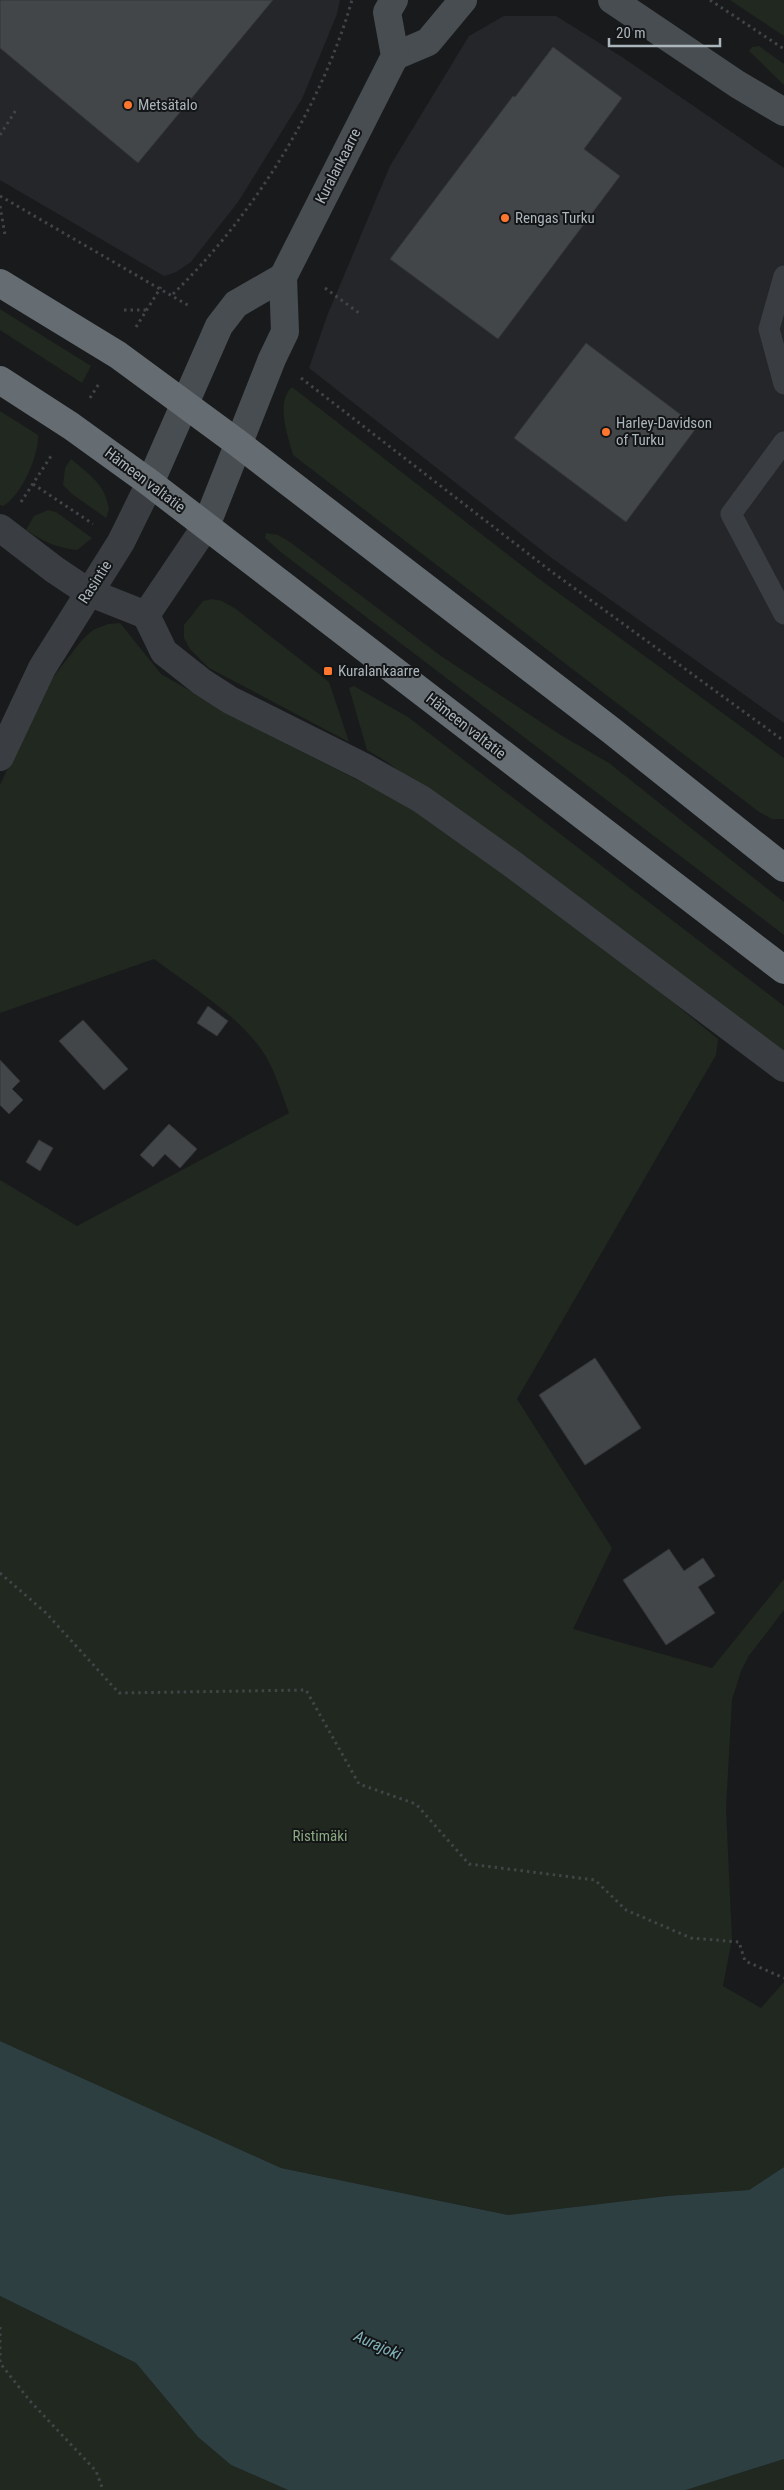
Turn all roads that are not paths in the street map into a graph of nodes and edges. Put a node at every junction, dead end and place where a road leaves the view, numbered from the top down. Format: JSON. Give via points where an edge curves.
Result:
{"nodes":[{"id":1,"x":394,"y":0,"type":"edge"},
{"id":2,"x":463,"y":0,"type":"edge"},
{"id":3,"x":612,"y":0,"type":"edge"},
{"id":4,"x":395,"y":56,"type":"junction"},
{"id":5,"x":784,"y":112,"type":"edge"},
{"id":6,"x":784,"y":276,"type":"edge"},
{"id":7,"x":283,"y":277,"type":"junction"},
{"id":8,"x":0,"y":282,"type":"edge"},
{"id":9,"x":0,"y":380,"type":"edge"},
{"id":10,"x":784,"y":384,"type":"edge"},
{"id":11,"x":183,"y":403,"type":"junction"},
{"id":12,"x":784,"y":442,"type":"edge"},
{"id":13,"x":239,"y":444,"type":"junction"},
{"id":14,"x":150,"y":483,"type":"junction"},
{"id":15,"x":206,"y":526,"type":"junction"},
{"id":16,"x":1,"y":529,"type":"edge"},
{"id":17,"x":88,"y":592,"type":"junction"},
{"id":18,"x":784,"y":614,"type":"edge"},
{"id":19,"x":146,"y":615,"type":"junction"},
{"id":20,"x":0,"y":757,"type":"edge"},
{"id":21,"x":784,"y":868,"type":"edge"},
{"id":22,"x":784,"y":970,"type":"edge"},
{"id":23,"x":784,"y":1068,"type":"edge"}],
"edges":[{"from":1,"to":4,"type":"street","via":[[388,12]]},
{"from":2,"to":4,"type":"street","via":[[428,42]]},
{"from":3,"to":5,"type":"street"},
{"from":4,"to":7,"type":"street","name":"Kuralankaarre"},
{"from":6,"to":10,"type":"lane","via":[[769,329]]},
{"from":7,"to":11,"type":"street","via":[[236,304],[224,320]]},
{"from":7,"to":13,"type":"street","name":"Kuralankaarre","via":[[285,332]]},
{"from":8,"to":11,"type":"highway","via":[[118,355]]},
{"from":9,"to":14,"type":"highway","name":"Hämeen valtatie","via":[[72,426]]},
{"from":11,"to":13,"type":"highway"},
{"from":11,"to":14,"type":"street","name":"Rasintie"},
{"from":12,"to":18,"type":"lane","via":[[731,514]]},
{"from":13,"to":15,"type":"street","name":"Kuralankaarre"},
{"from":13,"to":21,"type":"highway","via":[[612,731]]},
{"from":14,"to":15,"type":"highway","name":"Hämeen valtatie"},
{"from":14,"to":17,"type":"street","name":"Rasintie","via":[[121,542]]},
{"from":15,"to":19,"type":"street"},
{"from":15,"to":22,"type":"highway","name":"Hämeen valtatie"},
{"from":16,"to":17,"type":"street"},
{"from":17,"to":19,"type":"street"},
{"from":17,"to":20,"type":"street","name":"Rasintie","via":[[42,668]]},
{"from":19,"to":23,"type":"street","via":[[164,652],[202,682],[230,700],[421,799]]}]}
